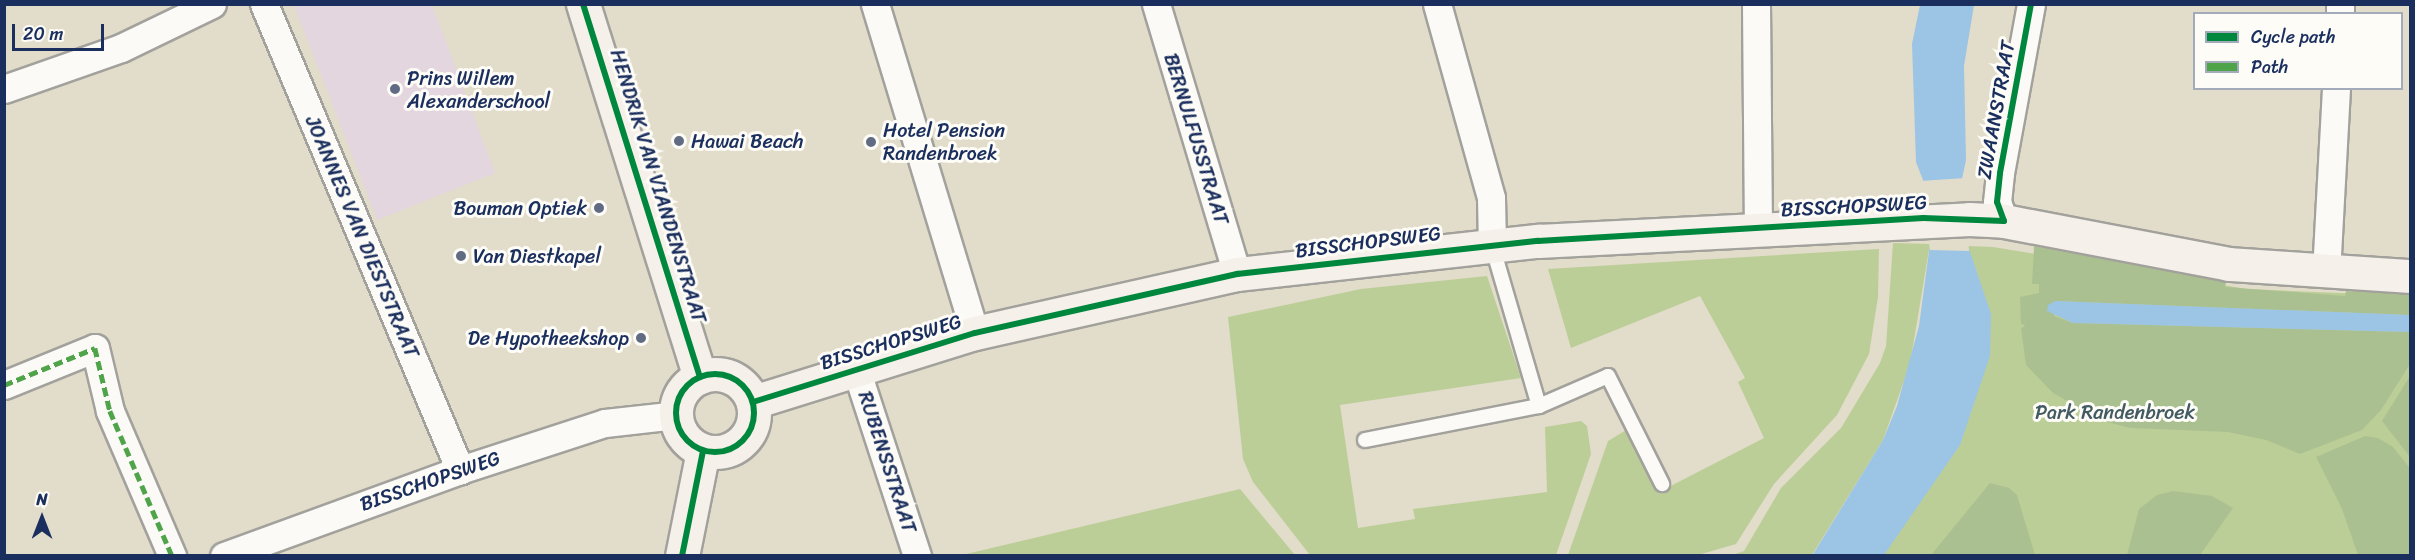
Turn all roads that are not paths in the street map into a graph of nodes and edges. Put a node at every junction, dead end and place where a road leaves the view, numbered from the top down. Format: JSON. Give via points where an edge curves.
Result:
{"nodes":[{"id":1,"x":212,"y":4,"type":"edge"},
{"id":2,"x":264,"y":4,"type":"edge"},
{"id":3,"x":583,"y":4,"type":"edge"},
{"id":4,"x":875,"y":4,"type":"edge"},
{"id":5,"x":1156,"y":4,"type":"edge"},
{"id":6,"x":1437,"y":4,"type":"edge"},
{"id":7,"x":1756,"y":4,"type":"edge"},
{"id":8,"x":2031,"y":4,"type":"edge"},
{"id":9,"x":4,"y":89,"type":"edge"},
{"id":10,"x":2336,"y":90,"type":"edge"},
{"id":11,"x":2004,"y":221,"type":"junction"},
{"id":12,"x":1758,"y":227,"type":"junction"},
{"id":13,"x":1492,"y":244,"type":"junction"},
{"id":14,"x":2326,"y":273,"type":"junction"},
{"id":15,"x":1237,"y":274,"type":"junction"},
{"id":16,"x":2410,"y":276,"type":"edge"},
{"id":17,"x":975,"y":333,"type":"junction"},
{"id":18,"x":856,"y":369,"type":"junction"},
{"id":19,"x":700,"y":377,"type":"junction"},
{"id":20,"x":4,"y":386,"type":"edge"},
{"id":21,"x":753,"y":402,"type":"junction"},
{"id":22,"x":1539,"y":406,"type":"junction"},
{"id":23,"x":676,"y":415,"type":"junction"},
{"id":24,"x":1365,"y":440,"type":"dead end"},
{"id":25,"x":703,"y":451,"type":"junction"},
{"id":26,"x":460,"y":470,"type":"junction"},
{"id":27,"x":1662,"y":484,"type":"dead end"},
{"id":28,"x":172,"y":555,"type":"edge"},
{"id":29,"x":224,"y":555,"type":"edge"},
{"id":30,"x":682,"y":555,"type":"edge"},
{"id":31,"x":917,"y":555,"type":"edge"}],
"edges":[{"from":1,"to":9,"type":"street","via":[[121,48]]},
{"from":2,"to":26,"type":"street","name":"JOANNES VAN DIESTSTRAAT"},
{"from":3,"to":19,"type":"street","name":"HENDRIK VAN VIANDENSTRAAT"},
{"from":4,"to":17,"type":"street"},
{"from":5,"to":15,"type":"street","name":"BERNULFUSSTRAAT"},
{"from":6,"to":13,"type":"street","via":[[1491,198]]},
{"from":7,"to":12,"type":"street"},
{"from":8,"to":11,"type":"street","name":"ZWAANSTRAAT","via":[[2000,173],[1997,202]]},
{"from":10,"to":14,"type":"street"},
{"from":11,"to":12,"type":"street","name":"BISSCHOPSWEG","via":[[1923,218]]},
{"from":11,"to":14,"type":"street","name":"BISSCHOPSWEG","via":[[2229,264]]},
{"from":12,"to":13,"type":"street","name":"BISSCHOPSWEG"},
{"from":13,"to":15,"type":"street","name":"BISSCHOPSWEG"},
{"from":13,"to":22,"type":"lane"},
{"from":14,"to":16,"type":"street","name":"BISSCHOPSWEG"},
{"from":15,"to":17,"type":"street","name":"BISSCHOPSWEG"},
{"from":17,"to":18,"type":"street","name":"BISSCHOPSWEG"},
{"from":18,"to":21,"type":"street","name":"BISSCHOPSWEG"},
{"from":18,"to":31,"type":"street","name":"RUBENSSTRAAT"},
{"from":19,"to":21,"type":"street","via":[[713,374],[738,381]]},
{"from":19,"to":23,"type":"street","via":[[682,392]]},
{"from":20,"to":28,"type":"street","via":[[95,348],[110,411]]},
{"from":21,"to":25,"type":"street","via":[[754,414],[747,437],[727,451]]},
{"from":22,"to":24,"type":"lane"},
{"from":22,"to":27,"type":"lane","via":[[1608,376]]},
{"from":23,"to":25,"type":"street","via":[[684,437]]},
{"from":23,"to":26,"type":"street","name":"BISSCHOPSWEG","via":[[605,423]]},
{"from":25,"to":30,"type":"street"},
{"from":26,"to":29,"type":"street","name":"BISSCHOPSWEG"}]}
